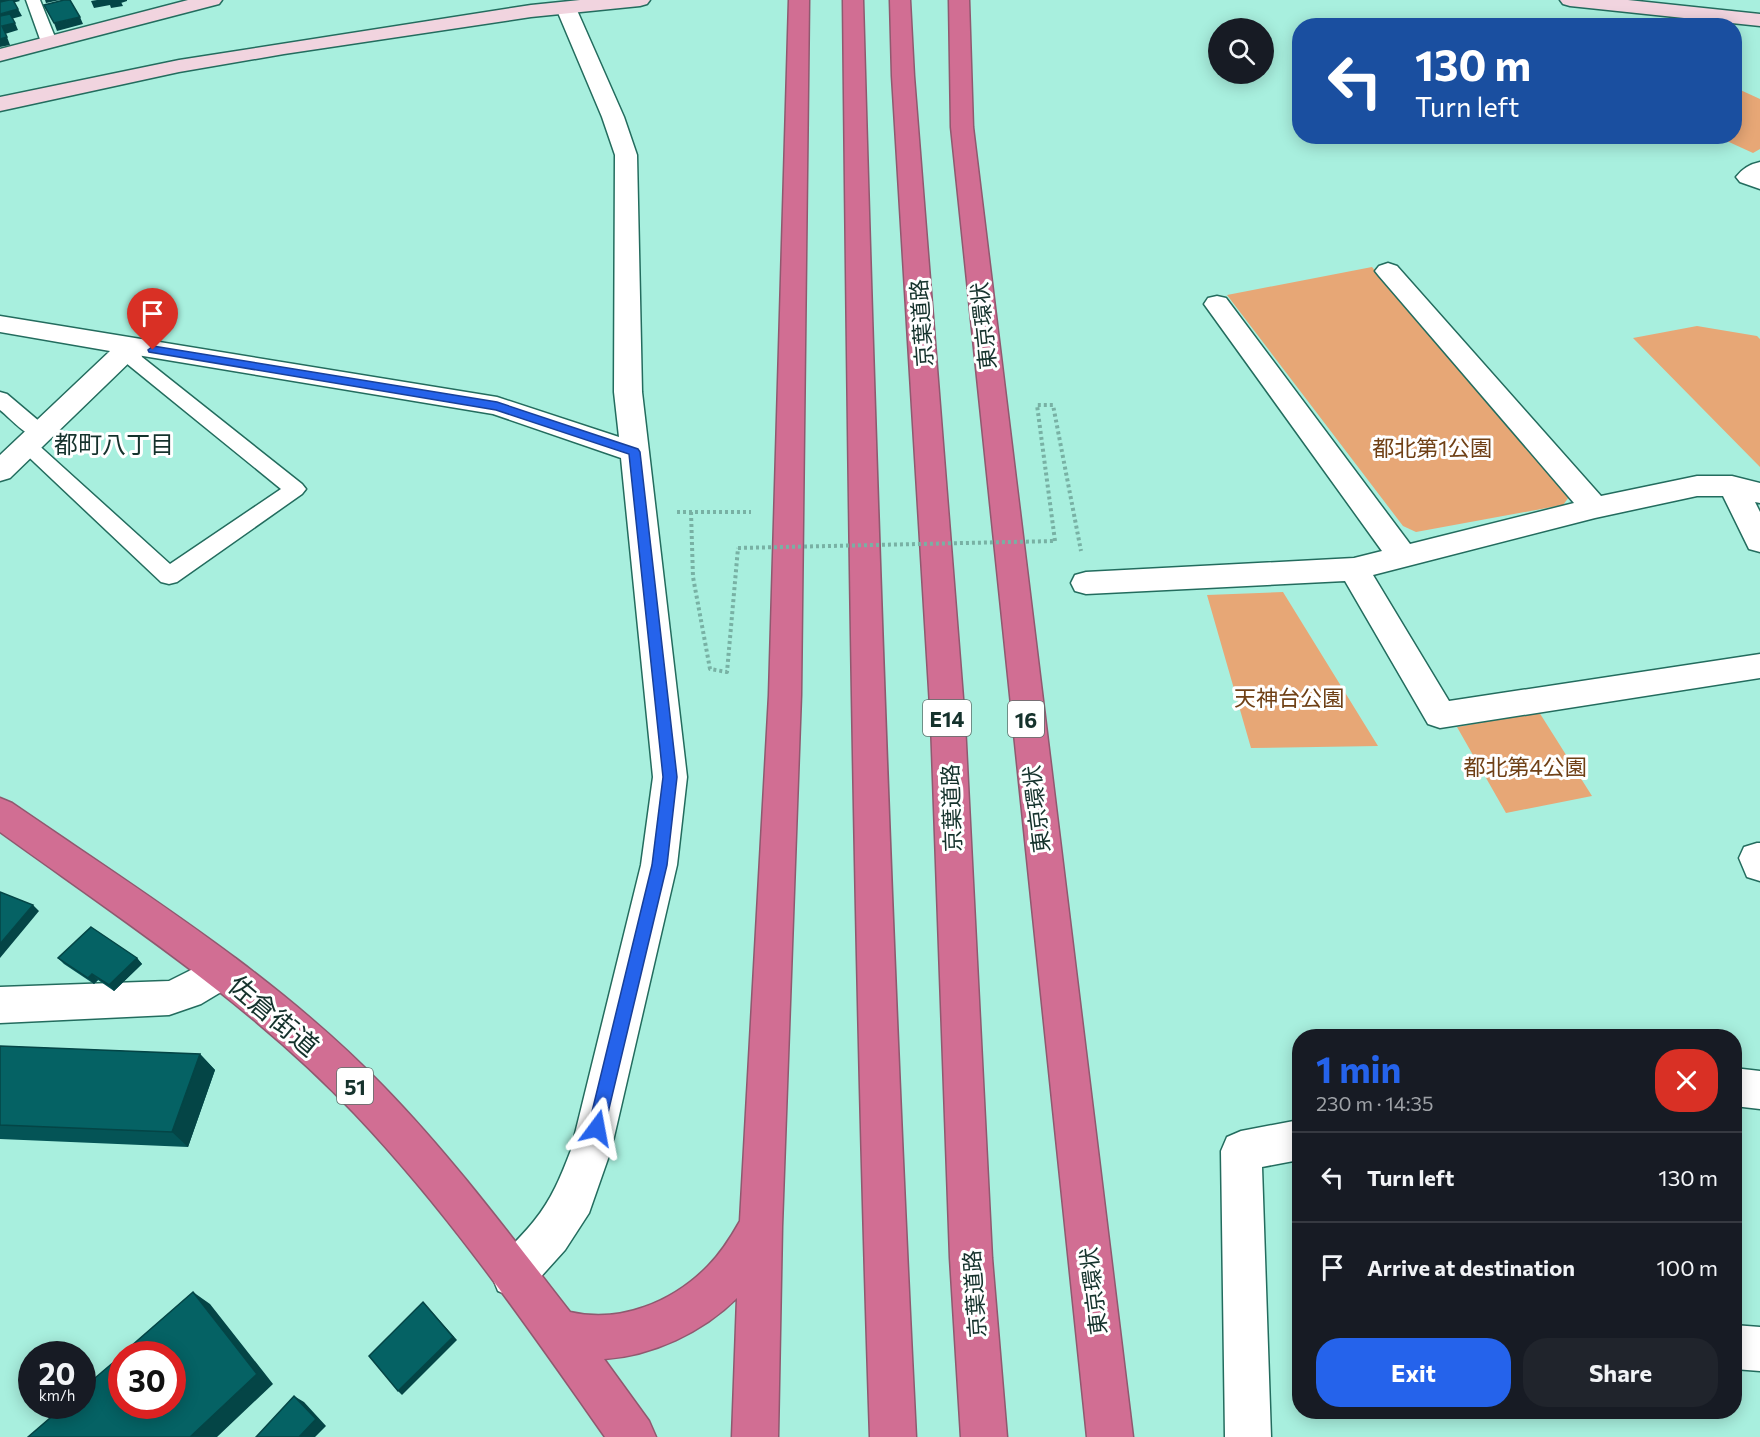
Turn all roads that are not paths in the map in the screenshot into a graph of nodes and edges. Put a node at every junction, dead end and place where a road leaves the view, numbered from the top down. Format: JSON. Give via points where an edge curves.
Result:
{"nodes":[{"id":1,"x":33,"y":0,"type":"edge"},
{"id":2,"x":212,"y":0,"type":"edge"},
{"id":3,"x":640,"y":0,"type":"edge"},
{"id":4,"x":799,"y":0,"type":"edge"},
{"id":5,"x":853,"y":0,"type":"edge"},
{"id":6,"x":900,"y":0,"type":"edge"},
{"id":7,"x":959,"y":0,"type":"edge"},
{"id":8,"x":1570,"y":0,"type":"edge"},
{"id":9,"x":566,"y":4,"type":"edge"},
{"id":10,"x":1741,"y":18,"type":"edge"},
{"id":11,"x":1742,"y":18,"type":"edge"},
{"id":12,"x":1760,"y":20,"type":"edge"},
{"id":13,"x":49,"y":42,"type":"junction"},
{"id":14,"x":0,"y":55,"type":"edge"},
{"id":15,"x":0,"y":104,"type":"edge"},
{"id":16,"x":1760,"y":169,"type":"edge"},
{"id":17,"x":1760,"y":182,"type":"edge"},
{"id":18,"x":1388,"y":271,"type":"dead end"},
{"id":19,"x":1217,"y":304,"type":"dead end"},
{"id":20,"x":0,"y":324,"type":"edge"},
{"id":21,"x":131,"y":346,"type":"junction"},
{"id":22,"x":0,"y":399,"type":"edge"},
{"id":23,"x":33,"y":439,"type":"junction"},
{"id":24,"x":634,"y":452,"type":"junction"},
{"id":25,"x":0,"y":471,"type":"edge"},
{"id":26,"x":1746,"y":490,"type":"edge"},
{"id":27,"x":1595,"y":508,"type":"junction"},
{"id":28,"x":1760,"y":541,"type":"edge"},
{"id":29,"x":1403,"y":557,"type":"junction"},
{"id":30,"x":1084,"y":569,"type":"road end"},
{"id":31,"x":1354,"y":569,"type":"junction"},
{"id":32,"x":1760,"y":666,"type":"edge"},
{"id":33,"x":0,"y":813,"type":"edge"},
{"id":34,"x":1760,"y":858,"type":"edge"},
{"id":35,"x":1760,"y":866,"type":"edge"},
{"id":36,"x":223,"y":971,"type":"junction"},
{"id":37,"x":0,"y":1005,"type":"edge"},
{"id":38,"x":1742,"y":1088,"type":"edge"},
{"id":39,"x":1760,"y":1090,"type":"edge"},
{"id":40,"x":1292,"y":1141,"type":"edge"},
{"id":41,"x":761,"y":1227,"type":"junction"},
{"id":42,"x":513,"y":1275,"type":"junction"},
{"id":43,"x":557,"y":1331,"type":"junction"},
{"id":44,"x":1742,"y":1348,"type":"edge"},
{"id":45,"x":1760,"y":1350,"type":"edge"},
{"id":46,"x":633,"y":1437,"type":"edge"},
{"id":47,"x":755,"y":1437,"type":"edge"},
{"id":48,"x":893,"y":1437,"type":"edge"},
{"id":49,"x":984,"y":1437,"type":"edge"},
{"id":50,"x":1110,"y":1437,"type":"edge"},
{"id":51,"x":1248,"y":1437,"type":"edge"}],
"edges":[{"from":1,"to":13,"type":"lane"},
{"from":2,"to":13,"type":"street"},
{"from":3,"to":9,"type":"street"},
{"from":4,"to":41,"type":"highway","via":[[785,695]]},
{"from":5,"to":48,"type":"highway"},
{"from":6,"to":49,"type":"highway","name":"京葉道路","number":"E14","via":[[948,723],[971,1258]]},
{"from":7,"to":50,"type":"highway","name":"東京環状","number":"16","via":[[962,127]]},
{"from":8,"to":10,"type":"street"},
{"from":9,"to":15,"type":"street","via":[[179,66]]},
{"from":9,"to":24,"type":"street","via":[[626,155],[628,392]]},
{"from":11,"to":12,"type":"street"},
{"from":13,"to":14,"type":"street"},
{"from":16,"to":17,"type":"street","via":[[1748,177]]},
{"from":18,"to":27,"type":"street"},
{"from":19,"to":29,"type":"street"},
{"from":20,"to":21,"type":"street"},
{"from":21,"to":23,"type":"street"},
{"from":21,"to":23,"type":"lane","via":[[133,359],[295,489],[169,576]]},
{"from":21,"to":24,"type":"street","via":[[497,406]]},
{"from":22,"to":23,"type":"lane"},
{"from":23,"to":25,"type":"street"},
{"from":24,"to":42,"type":"street","via":[[670,777],[659,865],[591,1150],[568,1207],[550,1235]]},
{"from":26,"to":27,"type":"street","via":[[1698,486]]},
{"from":26,"to":28,"type":"street"},
{"from":27,"to":29,"type":"street"},
{"from":29,"to":31,"type":"street"},
{"from":30,"to":31,"type":"street"},
{"from":31,"to":32,"type":"street","via":[[1440,715]]},
{"from":33,"to":36,"type":"highway","name":"佐倉街道","number":"51"},
{"from":34,"to":35,"type":"street"},
{"from":36,"to":37,"type":"street","via":[[188,992],[169,998]]},
{"from":36,"to":42,"type":"highway","name":"佐倉街道","number":"51","via":[[369,1100],[433,1172]]},
{"from":38,"to":39,"type":"street"},
{"from":40,"to":51,"type":"street","via":[[1241,1151]]},
{"from":41,"to":43,"type":"highway","via":[[718,1287],[679,1316],[631,1333],[591,1338]]},
{"from":41,"to":47,"type":"highway"},
{"from":42,"to":43,"type":"highway","name":"佐倉街道","number":"51"},
{"from":43,"to":46,"type":"highway","name":"佐倉街道","number":"51"},
{"from":44,"to":45,"type":"street"}]}
